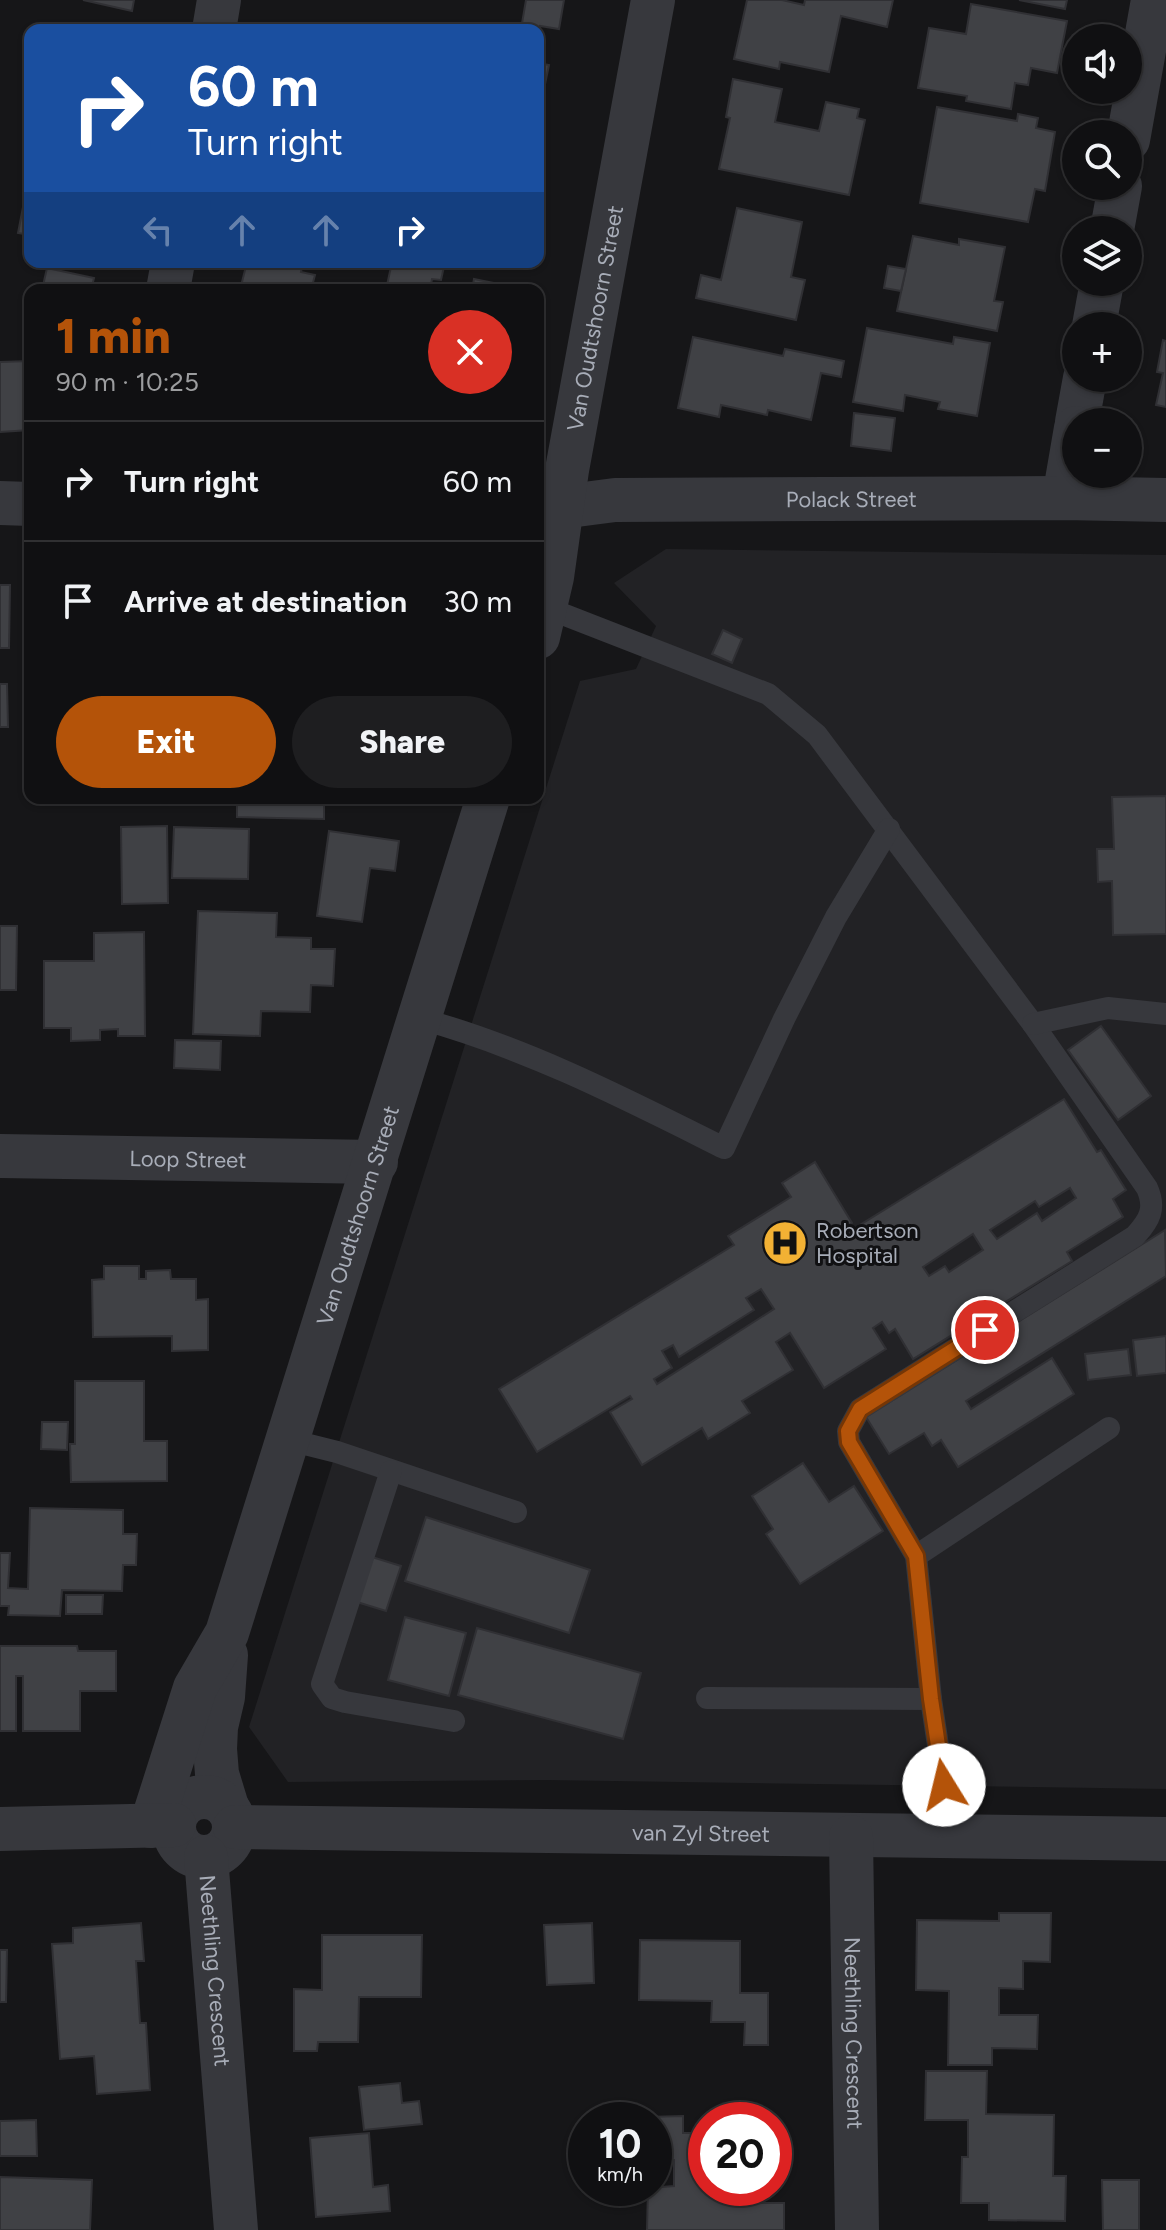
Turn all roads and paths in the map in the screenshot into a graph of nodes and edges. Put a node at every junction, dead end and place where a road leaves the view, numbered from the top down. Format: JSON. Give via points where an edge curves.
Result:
{"nodes":[{"id":1,"x":219,"y":0,"type":"edge"},
{"id":2,"x":653,"y":0,"type":"edge"},
{"id":3,"x":1153,"y":0,"type":"edge"},
{"id":4,"x":215,"y":24,"type":"edge"},
{"id":5,"x":1132,"y":120,"type":"edge"},
{"id":6,"x":1066,"y":488,"type":"edge"},
{"id":7,"x":1064,"y":498,"type":"junction"},
{"id":8,"x":1166,"y":500,"type":"edge"},
{"id":9,"x":0,"y":503,"type":"edge"},
{"id":10,"x":24,"y":504,"type":"edge"},
{"id":11,"x":550,"y":508,"type":"edge"},
{"id":12,"x":544,"y":594,"type":"edge"},
{"id":13,"x":544,"y":623,"type":"edge"},
{"id":14,"x":486,"y":804,"type":"edge"},
{"id":15,"x":889,"y":829,"type":"junction"},
{"id":16,"x":1166,"y":1014,"type":"edge"},
{"id":17,"x":421,"y":1019,"type":"junction"},
{"id":18,"x":1033,"y":1024,"type":"junction"},
{"id":19,"x":0,"y":1156,"type":"edge"},
{"id":20,"x":376,"y":1162,"type":"junction"},
{"id":21,"x":1109,"y":1428,"type":"dead end"},
{"id":22,"x":289,"y":1440,"type":"junction"},
{"id":23,"x":391,"y":1471,"type":"junction"},
{"id":24,"x":516,"y":1512,"type":"dead end"},
{"id":25,"x":916,"y":1556,"type":"junction"},
{"id":26,"x":227,"y":1633,"type":"junction"},
{"id":27,"x":707,"y":1698,"type":"dead end"},
{"id":28,"x":931,"y":1699,"type":"junction"},
{"id":29,"x":454,"y":1721,"type":"dead end"},
{"id":30,"x":162,"y":1826,"type":"junction"},
{"id":31,"x":0,"y":1829,"type":"edge"},
{"id":32,"x":222,"y":1830,"type":"junction"},
{"id":33,"x":851,"y":1837,"type":"junction"},
{"id":34,"x":956,"y":1837,"type":"junction"},
{"id":35,"x":1166,"y":1839,"type":"edge"},
{"id":36,"x":236,"y":2230,"type":"edge"},
{"id":37,"x":857,"y":2230,"type":"edge"}],
"edges":[{"from":1,"to":4,"type":"street"},
{"from":2,"to":11,"type":"street","name":"Van Oudtshoorn Street"},
{"from":3,"to":5,"type":"street"},
{"from":6,"to":7,"type":"street"},
{"from":7,"to":8,"type":"street","name":"Polack Street"},
{"from":7,"to":11,"type":"street","name":"Polack Street","via":[[615,500]]},
{"from":9,"to":10,"type":"street"},
{"from":11,"to":12,"type":"street","name":"Van Oudtshoorn Street"},
{"from":13,"to":15,"type":"lane","via":[[768,694],[817,735]]},
{"from":14,"to":17,"type":"street","name":"Van Oudtshoorn Street"},
{"from":15,"to":17,"type":"lane","via":[[816,955],[724,1148],[608,1090],[470,1033]]},
{"from":15,"to":18,"type":"lane"},
{"from":16,"to":18,"type":"lane","via":[[1108,1008]]},
{"from":17,"to":20,"type":"street","name":"Van Oudtshoorn Street"},
{"from":18,"to":25,"type":"lane","via":[[1147,1188],[1152,1210],[1135,1236],[860,1409],[852,1420],[849,1442]]},
{"from":19,"to":20,"type":"street","name":"Loop Street"},
{"from":20,"to":22,"type":"street","name":"Van Oudtshoorn Street"},
{"from":21,"to":25,"type":"lane"},
{"from":22,"to":23,"type":"lane"},
{"from":22,"to":26,"type":"street","name":"Van Oudtshoorn Street"},
{"from":23,"to":24,"type":"lane"},
{"from":23,"to":29,"type":"lane","via":[[322,1684],[332,1698],[345,1702]]},
{"from":25,"to":28,"type":"lane"},
{"from":26,"to":30,"type":"street","name":"Van Oudtshoorn Street","via":[[195,1688]]},
{"from":26,"to":32,"type":"street","name":"Van Oudtshoorn Street","via":[[215,1749]]},
{"from":27,"to":28,"type":"lane"},
{"from":28,"to":34,"type":"lane"},
{"from":30,"to":31,"type":"street"},
{"from":30,"to":32,"type":"street","via":[[192,1855]]},
{"from":32,"to":33,"type":"street","name":"van Zyl Street"},
{"from":32,"to":36,"type":"street","name":"Neethling Crescent"},
{"from":33,"to":34,"type":"street","name":"van Zyl Street"},
{"from":33,"to":37,"type":"street","name":"Neethling Crescent"},
{"from":34,"to":35,"type":"street","name":"van Zyl Street"}]}
